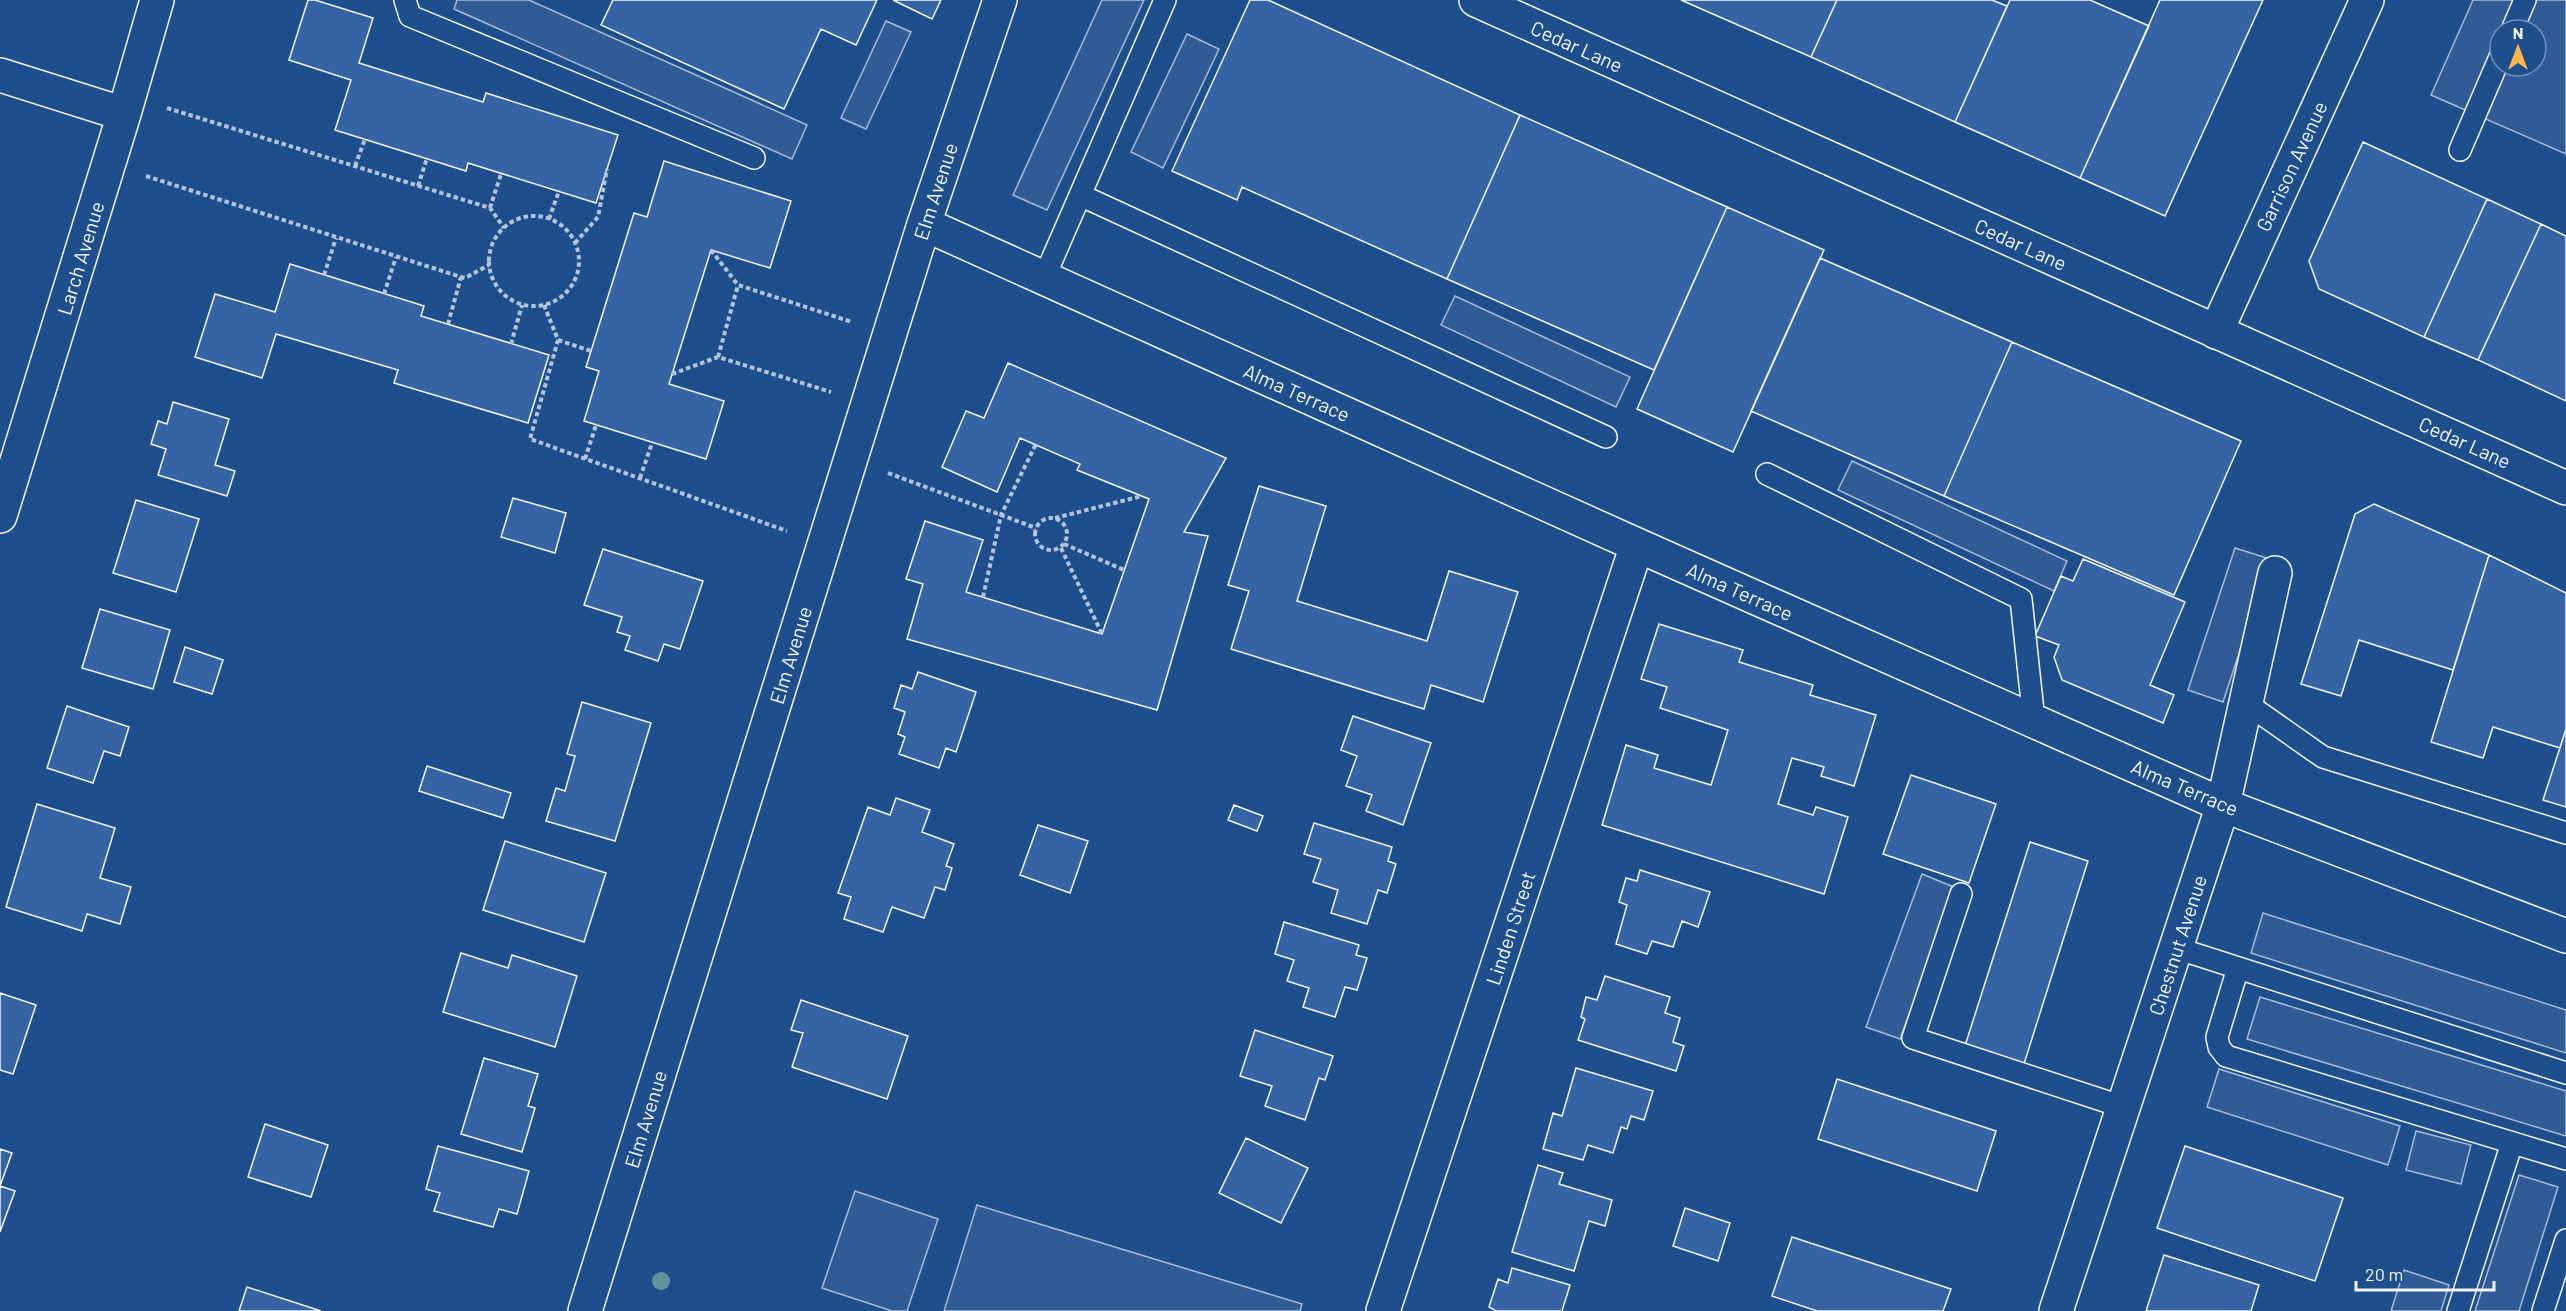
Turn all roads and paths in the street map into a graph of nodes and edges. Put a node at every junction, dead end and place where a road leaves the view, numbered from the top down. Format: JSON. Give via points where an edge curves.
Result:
{"nodes":[{"id":1,"x":157,"y":0,"type":"edge"},
{"id":2,"x":405,"y":0,"type":"edge"},
{"id":3,"x":1000,"y":0,"type":"edge"},
{"id":4,"x":1166,"y":0,"type":"edge"},
{"id":5,"x":1476,"y":0,"type":"edge"},
{"id":6,"x":2367,"y":0,"type":"edge"},
{"id":7,"x":2525,"y":0,"type":"edge"},
{"id":8,"x":2517,"y":18,"type":"edge"},
{"id":9,"x":0,"y":75,"type":"edge"},
{"id":10,"x":2491,"y":78,"type":"edge"},
{"id":11,"x":127,"y":105,"type":"junction"},
{"id":12,"x":365,"y":139,"type":"dead end"},
{"id":13,"x":2460,"y":150,"type":"dead end"},
{"id":14,"x":427,"y":158,"type":"dead end"},
{"id":15,"x":754,"y":158,"type":"dead end"},
{"id":16,"x":108,"y":165,"type":"junction"},
{"id":17,"x":355,"y":166,"type":"junction"},
{"id":18,"x":607,"y":169,"type":"dead end"},
{"id":19,"x":501,"y":174,"type":"dead end"},
{"id":20,"x":418,"y":186,"type":"junction"},
{"id":21,"x":559,"y":191,"type":"dead end"},
{"id":22,"x":1080,"y":195,"type":"junction"},
{"id":23,"x":490,"y":208,"type":"junction"},
{"id":24,"x":549,"y":219,"type":"junction"},
{"id":25,"x":924,"y":224,"type":"junction"},
{"id":26,"x":504,"y":228,"type":"junction"},
{"id":27,"x":336,"y":238,"type":"junction"},
{"id":28,"x":576,"y":243,"type":"junction"},
{"id":29,"x":711,"y":250,"type":"dead end"},
{"id":30,"x":396,"y":257,"type":"junction"},
{"id":31,"x":489,"y":265,"type":"junction"},
{"id":32,"x":324,"y":275,"type":"dead end"},
{"id":33,"x":461,"y":278,"type":"junction"},
{"id":34,"x":1044,"y":278,"type":"junction"},
{"id":35,"x":738,"y":285,"type":"junction"},
{"id":36,"x":384,"y":294,"type":"dead end"},
{"id":37,"x":522,"y":305,"type":"junction"},
{"id":38,"x":544,"y":305,"type":"junction"},
{"id":39,"x":448,"y":324,"type":"dead end"},
{"id":40,"x":2216,"y":332,"type":"junction"},
{"id":41,"x":890,"y":334,"type":"junction"},
{"id":42,"x":558,"y":340,"type":"junction"},
{"id":43,"x":511,"y":344,"type":"dead end"},
{"id":44,"x":591,"y":351,"type":"dead end"},
{"id":45,"x":718,"y":357,"type":"junction"},
{"id":46,"x":672,"y":374,"type":"dead end"},
{"id":47,"x":868,"y":404,"type":"junction"},
{"id":48,"x":597,"y":425,"type":"dead end"},
{"id":49,"x":1606,"y":436,"type":"dead end"},
{"id":50,"x":652,"y":443,"type":"dead end"},
{"id":51,"x":1035,"y":444,"type":"dead end"},
{"id":52,"x":585,"y":459,"type":"junction"},
{"id":53,"x":851,"y":459,"type":"junction"},
{"id":54,"x":1767,"y":474,"type":"dead end"},
{"id":55,"x":640,"y":478,"type":"junction"},
{"id":56,"x":2566,"y":488,"type":"edge"},
{"id":57,"x":1142,"y":496,"type":"dead end"},
{"id":58,"x":1001,"y":515,"type":"junction"},
{"id":59,"x":0,"y":516,"type":"edge"},
{"id":60,"x":1055,"y":518,"type":"junction"},
{"id":61,"x":1035,"y":528,"type":"junction"},
{"id":62,"x":824,"y":545,"type":"junction"},
{"id":63,"x":1637,"y":545,"type":"junction"},
{"id":64,"x":1062,"y":546,"type":"junction"},
{"id":65,"x":1124,"y":570,"type":"dead end"},
{"id":66,"x":2275,"y":573,"type":"dead end"},
{"id":67,"x":983,"y":597,"type":"dead end"},
{"id":68,"x":1102,"y":634,"type":"dead end"},
{"id":69,"x":2246,"y":703,"type":"junction"},
{"id":70,"x":2034,"y":721,"type":"junction"},
{"id":71,"x":2223,"y":805,"type":"junction"},
{"id":72,"x":2566,"y":834,"type":"edge"},
{"id":73,"x":1961,"y":894,"type":"dead end"},
{"id":74,"x":2566,"y":936,"type":"edge"},
{"id":75,"x":2176,"y":948,"type":"junction"},
{"id":76,"x":2238,"y":968,"type":"junction"},
{"id":77,"x":2566,"y":1073,"type":"edge"},
{"id":78,"x":2123,"y":1107,"type":"junction"},
{"id":79,"x":2512,"y":1143,"type":"junction"},
{"id":80,"x":2566,"y":1158,"type":"edge"},
{"id":81,"x":2566,"y":1240,"type":"edge"},
{"id":82,"x":585,"y":1311,"type":"edge"},
{"id":83,"x":1383,"y":1311,"type":"edge"},
{"id":84,"x":2056,"y":1311,"type":"edge"},
{"id":85,"x":2458,"y":1311,"type":"edge"},
{"id":86,"x":2543,"y":1311,"type":"edge"}],
"edges":[{"from":1,"to":11,"type":"street","name":"Larch Avenue"},
{"from":2,"to":15,"type":"lane","via":[[410,15]]},
{"from":3,"to":25,"type":"street","name":"Elm Avenue"},
{"from":4,"to":22,"type":"lane"},
{"from":5,"to":40,"type":"street","name":"Cedar Lane"},
{"from":6,"to":40,"type":"street","name":"Garrison Avenue"},
{"from":7,"to":8,"type":"lane"},
{"from":9,"to":11,"type":"street"},
{"from":10,"to":13,"type":"lane"},
{"from":11,"to":16,"type":"street","name":"Larch Avenue"},
{"from":11,"to":17,"type":"path"},
{"from":12,"to":17,"type":"path"},
{"from":14,"to":20,"type":"path"},
{"from":16,"to":27,"type":"path"},
{"from":16,"to":59,"type":"street","name":"Larch Avenue"},
{"from":17,"to":20,"type":"path"},
{"from":18,"to":28,"type":"path","via":[[598,217]]},
{"from":19,"to":23,"type":"path"},
{"from":20,"to":23,"type":"path"},
{"from":21,"to":24,"type":"path"},
{"from":22,"to":34,"type":"lane"},
{"from":22,"to":49,"type":"lane"},
{"from":23,"to":26,"type":"path"},
{"from":24,"to":26,"type":"path","via":[[527,216]]},
{"from":24,"to":28,"type":"path"},
{"from":25,"to":34,"type":"street","name":"Alma Terrace"},
{"from":25,"to":41,"type":"street","name":"Elm Avenue"},
{"from":26,"to":31,"type":"path","via":[[492,244]]},
{"from":27,"to":30,"type":"path"},
{"from":27,"to":32,"type":"path"},
{"from":28,"to":38,"type":"path","via":[[578,271],[573,285],[563,296]]},
{"from":29,"to":35,"type":"path"},
{"from":30,"to":33,"type":"path"},
{"from":30,"to":36,"type":"path"},
{"from":31,"to":33,"type":"path"},
{"from":31,"to":37,"type":"path","via":[[497,288]]},
{"from":33,"to":39,"type":"path"},
{"from":34,"to":63,"type":"street","name":"Alma Terrace"},
{"from":35,"to":41,"type":"path"},
{"from":35,"to":45,"type":"path"},
{"from":37,"to":38,"type":"path"},
{"from":37,"to":43,"type":"path"},
{"from":38,"to":42,"type":"path"},
{"from":40,"to":56,"type":"street","name":"Cedar Lane"},
{"from":41,"to":47,"type":"street","name":"Elm Avenue"},
{"from":42,"to":44,"type":"path"},
{"from":42,"to":52,"type":"path","via":[[530,439]]},
{"from":45,"to":46,"type":"path"},
{"from":45,"to":47,"type":"path"},
{"from":47,"to":53,"type":"street","name":"Elm Avenue"},
{"from":48,"to":52,"type":"path"},
{"from":50,"to":55,"type":"path"},
{"from":51,"to":58,"type":"path"},
{"from":52,"to":55,"type":"path"},
{"from":53,"to":58,"type":"path"},
{"from":53,"to":62,"type":"street","name":"Elm Avenue"},
{"from":54,"to":70,"type":"lane","via":[[2021,599]]},
{"from":55,"to":62,"type":"path"},
{"from":57,"to":60,"type":"path"},
{"from":58,"to":61,"type":"path"},
{"from":58,"to":67,"type":"path"},
{"from":60,"to":61,"type":"path","via":[[1043,519]]},
{"from":60,"to":64,"type":"path","via":[[1067,529]]},
{"from":61,"to":64,"type":"path","via":[[1035,538],[1041,547],[1050,551]]},
{"from":62,"to":82,"type":"street","name":"Elm Avenue"},
{"from":63,"to":70,"type":"street","name":"Alma Terrace"},
{"from":63,"to":83,"type":"street","name":"Linden Street"},
{"from":64,"to":65,"type":"path"},
{"from":64,"to":68,"type":"path"},
{"from":66,"to":69,"type":"street","name":"Chestnut Avenue"},
{"from":69,"to":71,"type":"street","name":"Chestnut Avenue"},
{"from":69,"to":72,"type":"lane","via":[[2324,757]]},
{"from":70,"to":71,"type":"street","name":"Alma Terrace"},
{"from":71,"to":74,"type":"street","name":"Alma Terrace"},
{"from":71,"to":75,"type":"street","name":"Chestnut Avenue"},
{"from":73,"to":78,"type":"lane","via":[[1913,1038]]},
{"from":75,"to":76,"type":"lane"},
{"from":75,"to":78,"type":"street","name":"Chestnut Avenue"},
{"from":76,"to":77,"type":"lane"},
{"from":76,"to":79,"type":"lane","via":[[2217,1037],[2218,1047],[2226,1056]]},
{"from":78,"to":84,"type":"street","name":"Chestnut Avenue"},
{"from":79,"to":80,"type":"lane"},
{"from":79,"to":85,"type":"lane"},
{"from":81,"to":86,"type":"lane"}]}
